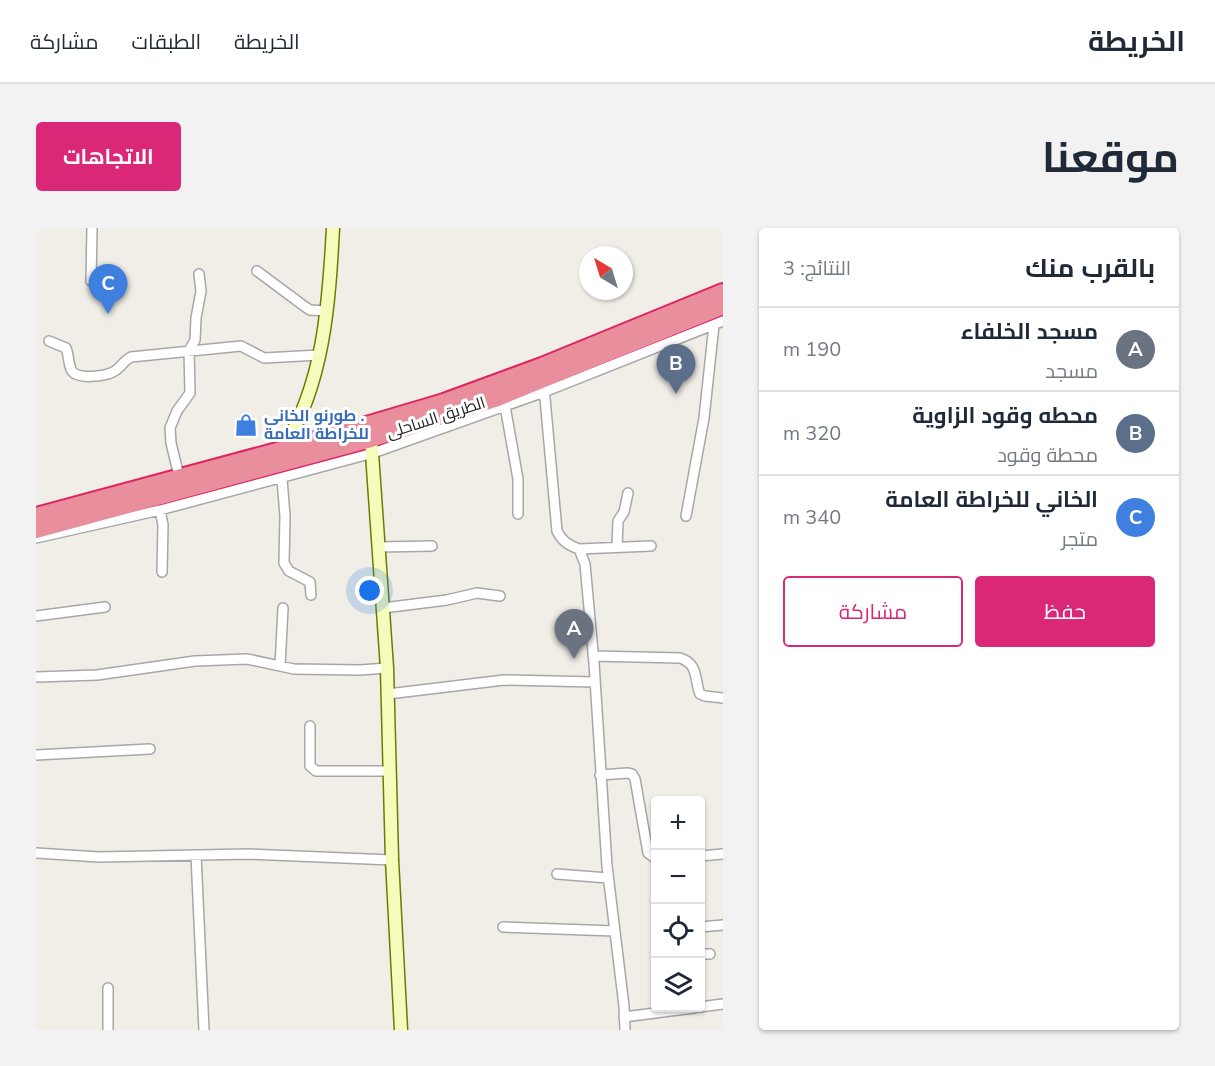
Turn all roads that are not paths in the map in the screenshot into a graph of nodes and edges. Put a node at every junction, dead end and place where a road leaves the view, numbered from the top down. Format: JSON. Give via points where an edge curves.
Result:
{"nodes":[{"id":1,"x":92,"y":228,"type":"edge"},
{"id":2,"x":333,"y":228,"type":"edge"},
{"id":3,"x":257,"y":271,"type":"dead end"},
{"id":4,"x":199,"y":274,"type":"dead end"},
{"id":5,"x":91,"y":281,"type":"dead end"},
{"id":6,"x":723,"y":292,"type":"edge"},
{"id":7,"x":723,"y":306,"type":"edge"},
{"id":8,"x":327,"y":311,"type":"junction"},
{"id":9,"x":719,"y":323,"type":"edge"},
{"id":10,"x":49,"y":340,"type":"dead end"},
{"id":11,"x":189,"y":351,"type":"junction"},
{"id":12,"x":319,"y":355,"type":"junction"},
{"id":13,"x":543,"y":379,"type":"junction"},
{"id":14,"x":505,"y":406,"type":"junction"},
{"id":15,"x":301,"y":417,"type":"junction"},
{"id":16,"x":316,"y":440,"type":"junction"},
{"id":17,"x":372,"y":446,"type":"junction"},
{"id":18,"x":282,"y":450,"type":"junction"},
{"id":19,"x":179,"y":476,"type":"junction"},
{"id":20,"x":282,"y":479,"type":"junction"},
{"id":21,"x":628,"y":493,"type":"dead end"},
{"id":22,"x":160,"y":510,"type":"junction"},
{"id":23,"x":73,"y":513,"type":"junction"},
{"id":24,"x":518,"y":514,"type":"dead end"},
{"id":25,"x":36,"y":516,"type":"edge"},
{"id":26,"x":686,"y":516,"type":"dead end"},
{"id":27,"x":36,"y":530,"type":"edge"},
{"id":28,"x":36,"y":538,"type":"edge"},
{"id":29,"x":432,"y":546,"type":"dead end"},
{"id":30,"x":651,"y":546,"type":"dead end"},
{"id":31,"x":379,"y":547,"type":"junction"},
{"id":32,"x":617,"y":547,"type":"junction"},
{"id":33,"x":579,"y":549,"type":"junction"},
{"id":34,"x":162,"y":572,"type":"dead end"},
{"id":35,"x":311,"y":595,"type":"dead end"},
{"id":36,"x":500,"y":596,"type":"dead end"},
{"id":37,"x":105,"y":607,"type":"dead end"},
{"id":38,"x":283,"y":608,"type":"dead end"},
{"id":39,"x":383,"y":608,"type":"junction"},
{"id":40,"x":36,"y":616,"type":"edge"},
{"id":41,"x":593,"y":656,"type":"junction"},
{"id":42,"x":280,"y":666,"type":"junction"},
{"id":43,"x":387,"y":668,"type":"junction"},
{"id":44,"x":36,"y":677,"type":"edge"},
{"id":45,"x":595,"y":682,"type":"junction"},
{"id":46,"x":388,"y":694,"type":"junction"},
{"id":47,"x":723,"y":698,"type":"edge"},
{"id":48,"x":310,"y":726,"type":"dead end"},
{"id":49,"x":150,"y":749,"type":"dead end"},
{"id":50,"x":36,"y":755,"type":"edge"},
{"id":51,"x":390,"y":771,"type":"junction"},
{"id":52,"x":600,"y":775,"type":"junction"},
{"id":53,"x":36,"y":853,"type":"edge"},
{"id":54,"x":723,"y":854,"type":"edge"},
{"id":55,"x":196,"y":855,"type":"junction"},
{"id":56,"x":651,"y":855,"type":"edge"},
{"id":57,"x":705,"y":856,"type":"edge"},
{"id":58,"x":392,"y":860,"type":"junction"},
{"id":59,"x":557,"y":874,"type":"dead end"},
{"id":60,"x":608,"y":878,"type":"junction"},
{"id":61,"x":723,"y":925,"type":"edge"},
{"id":62,"x":502,"y":927,"type":"dead end"},
{"id":63,"x":705,"y":927,"type":"edge"},
{"id":64,"x":615,"y":931,"type":"junction"},
{"id":65,"x":108,"y":988,"type":"dead end"},
{"id":66,"x":723,"y":1004,"type":"edge"},
{"id":67,"x":705,"y":1006,"type":"edge"},
{"id":68,"x":663,"y":1012,"type":"edge"},
{"id":69,"x":624,"y":1017,"type":"junction"},
{"id":70,"x":108,"y":1030,"type":"edge"},
{"id":71,"x":204,"y":1030,"type":"edge"},
{"id":72,"x":401,"y":1030,"type":"edge"},
{"id":73,"x":625,"y":1030,"type":"edge"}],
"edges":[{"from":1,"to":5,"type":"street"},
{"from":2,"to":8,"type":"street"},
{"from":3,"to":8,"type":"street","via":[[310,310]]},
{"from":4,"to":11,"type":"street","via":[[201,291],[195,340]]},
{"from":6,"to":13,"type":"highway","name":"الطريق الساحلى"},
{"from":7,"to":13,"type":"highway","name":"الطريق الساحلى"},
{"from":8,"to":12,"type":"street"},
{"from":9,"to":13,"type":"street"},
{"from":9,"to":26,"type":"street"},
{"from":10,"to":11,"type":"street","via":[[66,348],[72,370],[80,376],[109,374],[132,357]]},
{"from":11,"to":12,"type":"street","via":[[241,346],[264,358]]},
{"from":11,"to":19,"type":"street","via":[[190,393],[170,428]]},
{"from":12,"to":15,"type":"street"},
{"from":13,"to":14,"type":"street"},
{"from":13,"to":16,"type":"highway","name":"الطريق الساحلى","via":[[444,402]]},
{"from":13,"to":17,"type":"highway","name":"الطريق الساحلى"},
{"from":13,"to":33,"type":"street","via":[[557,531],[561,539]]},
{"from":14,"to":17,"type":"street"},
{"from":14,"to":24,"type":"street","via":[[518,479]]},
{"from":15,"to":16,"type":"street","via":[[306,436]]},
{"from":15,"to":18,"type":"street"},
{"from":16,"to":18,"type":"highway","name":"الطريق الساحلى"},
{"from":17,"to":20,"type":"street"},
{"from":17,"to":23,"type":"highway","name":"الطريق الساحلى"},
{"from":17,"to":31,"type":"street"},
{"from":18,"to":19,"type":"highway","name":"الطريق الساحلى"},
{"from":19,"to":23,"type":"highway","name":"الطريق الساحلى"},
{"from":20,"to":22,"type":"street"},
{"from":20,"to":35,"type":"street","via":[[284,563],[310,582]]},
{"from":21,"to":32,"type":"street","via":[[618,521]]},
{"from":22,"to":28,"type":"street"},
{"from":22,"to":34,"type":"street"},
{"from":23,"to":25,"type":"highway","name":"الطريق الساحلى"},
{"from":23,"to":27,"type":"highway","name":"الطريق الساحلى"},
{"from":29,"to":31,"type":"street"},
{"from":30,"to":32,"type":"street"},
{"from":31,"to":39,"type":"street"},
{"from":32,"to":33,"type":"street"},
{"from":33,"to":41,"type":"street","via":[[585,564]]},
{"from":36,"to":39,"type":"street","via":[[477,593]]},
{"from":37,"to":40,"type":"street"},
{"from":38,"to":42,"type":"street"},
{"from":39,"to":43,"type":"street"},
{"from":41,"to":45,"type":"street"},
{"from":41,"to":47,"type":"street","via":[[680,658],[696,671],[700,694]]},
{"from":42,"to":43,"type":"street"},
{"from":42,"to":44,"type":"street","via":[[247,659],[195,661],[96,675]]},
{"from":43,"to":46,"type":"street"},
{"from":45,"to":46,"type":"street","via":[[504,680]]},
{"from":45,"to":52,"type":"street"},
{"from":46,"to":51,"type":"street"},
{"from":48,"to":51,"type":"street","via":[[310,766],[316,771]]},
{"from":49,"to":50,"type":"street"},
{"from":51,"to":58,"type":"street"},
{"from":52,"to":56,"type":"street","via":[[632,774]]},
{"from":52,"to":60,"type":"street"},
{"from":53,"to":55,"type":"street","via":[[99,857]]},
{"from":54,"to":57,"type":"street"},
{"from":55,"to":58,"type":"street"},
{"from":55,"to":71,"type":"street"},
{"from":58,"to":72,"type":"street"},
{"from":59,"to":60,"type":"street"},
{"from":60,"to":64,"type":"street"},
{"from":61,"to":63,"type":"street"},
{"from":62,"to":64,"type":"street"},
{"from":64,"to":69,"type":"street"},
{"from":65,"to":70,"type":"street"},
{"from":66,"to":67,"type":"street"},
{"from":68,"to":69,"type":"street"},
{"from":69,"to":73,"type":"street"}]}
